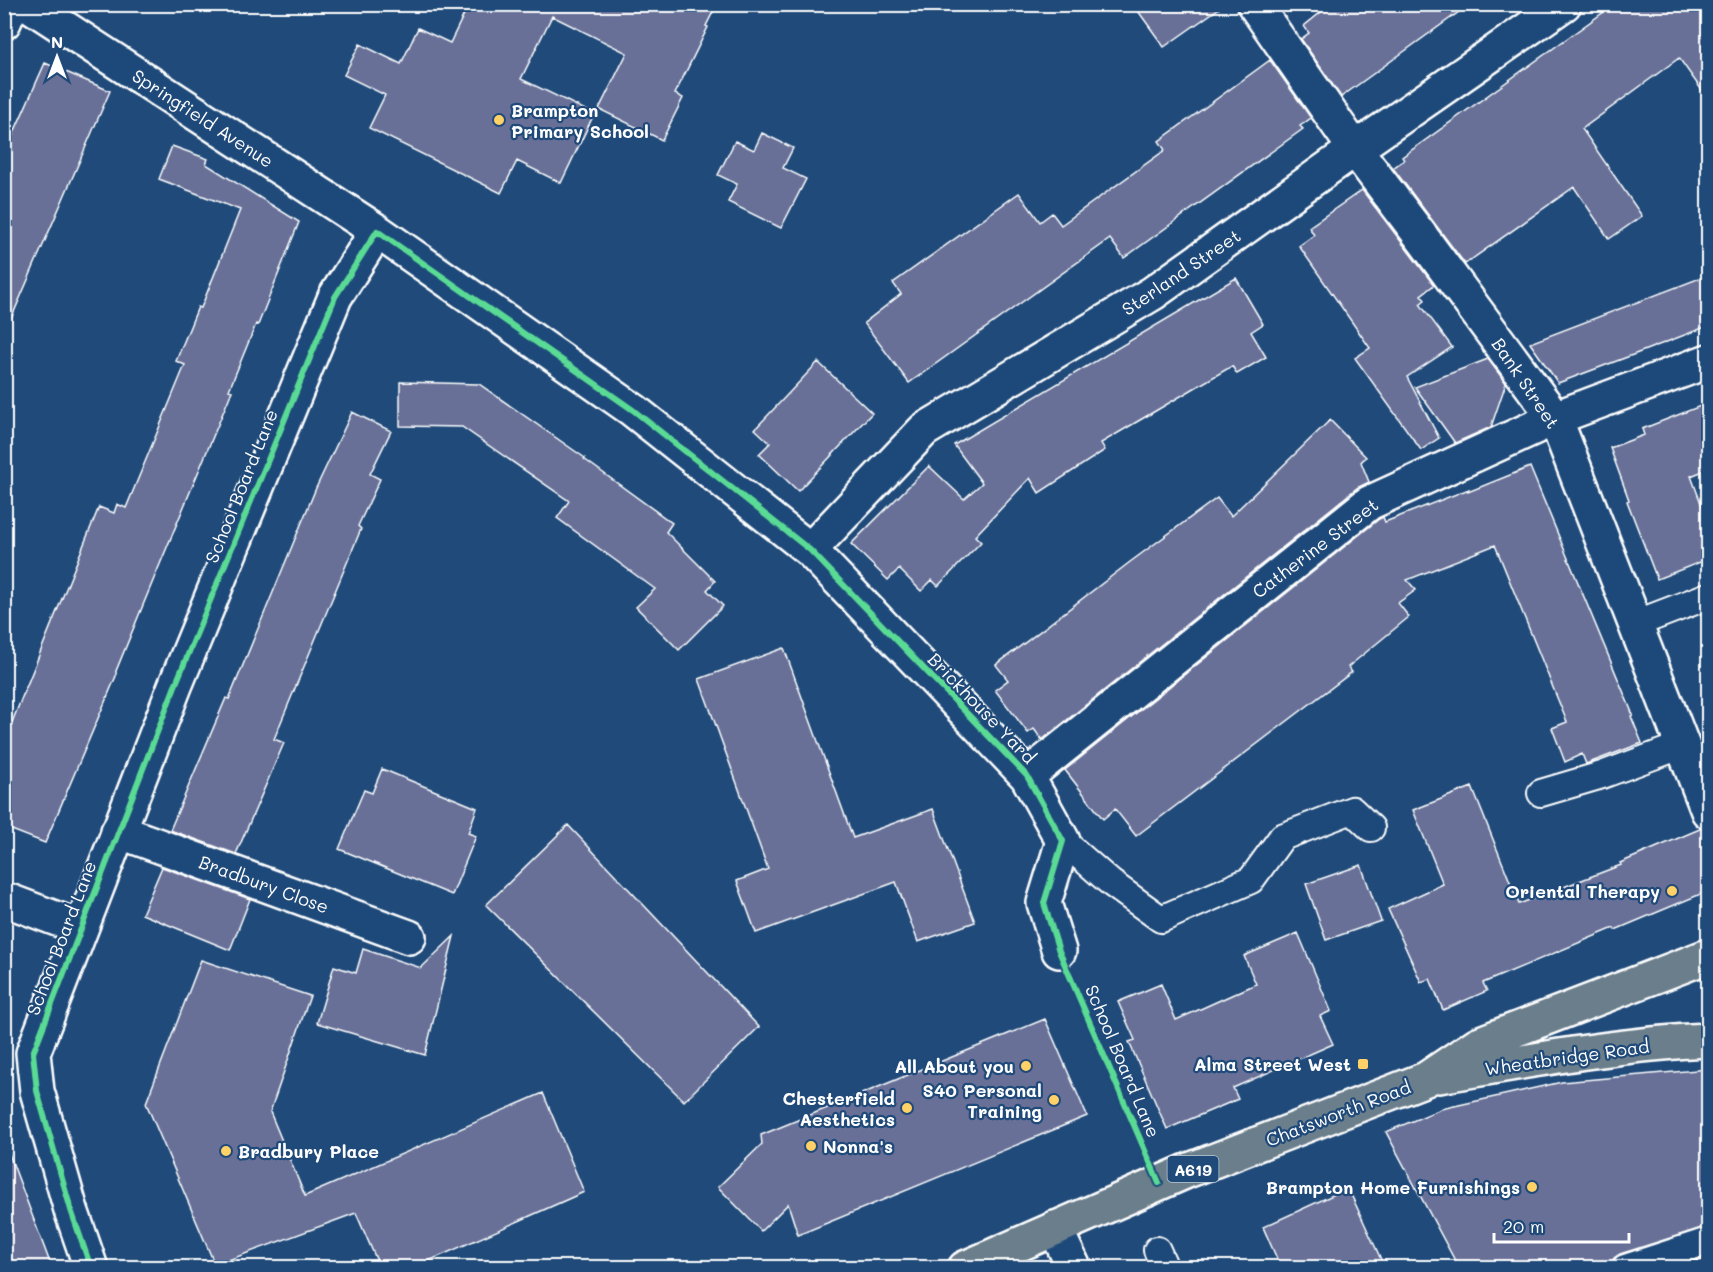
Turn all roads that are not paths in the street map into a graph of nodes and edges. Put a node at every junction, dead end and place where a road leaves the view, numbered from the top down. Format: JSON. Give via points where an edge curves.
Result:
{"nodes":[{"id":1,"x":12,"y":4,"type":"edge"},
{"id":2,"x":28,"y":4,"type":"edge"},
{"id":3,"x":1254,"y":4,"type":"edge"},
{"id":4,"x":1564,"y":4,"type":"edge"},
{"id":5,"x":4,"y":22,"type":"edge"},
{"id":6,"x":1355,"y":149,"type":"junction"},
{"id":7,"x":377,"y":231,"type":"junction"},
{"id":8,"x":1708,"y":361,"type":"edge"},
{"id":9,"x":1555,"y":418,"type":"junction"},
{"id":10,"x":810,"y":550,"type":"junction"},
{"id":11,"x":1708,"y":596,"type":"edge"},
{"id":12,"x":1635,"y":624,"type":"junction"},
{"id":13,"x":1683,"y":746,"type":"junction"},
{"id":14,"x":1028,"y":776,"type":"junction"},
{"id":15,"x":1541,"y":793,"type":"dead end"},
{"id":16,"x":1708,"y":811,"type":"edge"},
{"id":17,"x":1371,"y":828,"type":"dead end"},
{"id":18,"x":118,"y":831,"type":"junction"},
{"id":19,"x":1063,"y":841,"type":"junction"},
{"id":20,"x":4,"y":899,"type":"edge"},
{"id":21,"x":81,"y":928,"type":"junction"},
{"id":22,"x":409,"y":937,"type":"dead end"},
{"id":23,"x":1059,"y":951,"type":"dead end"},
{"id":24,"x":1708,"y":956,"type":"edge"},
{"id":25,"x":1708,"y":1040,"type":"edge"},
{"id":26,"x":1425,"y":1079,"type":"junction"},
{"id":27,"x":1055,"y":1228,"type":"junction"},
{"id":28,"x":1708,"y":1241,"type":"edge"},
{"id":29,"x":91,"y":1268,"type":"edge"},
{"id":30,"x":965,"y":1268,"type":"edge"},
{"id":31,"x":1074,"y":1268,"type":"edge"},
{"id":32,"x":1625,"y":1268,"type":"edge"}],
"edges":[{"from":1,"to":5,"type":"street"},
{"from":2,"to":7,"type":"street","name":"Springfield Avenue"},
{"from":3,"to":6,"type":"street","name":"Bank Street"},
{"from":4,"to":6,"type":"street","name":"Sterland Street"},
{"from":6,"to":9,"type":"street","name":"Bank Street"},
{"from":6,"to":10,"type":"street","name":"Sterland Street","via":[[1154,293],[924,430]]},
{"from":7,"to":10,"type":"street","via":[[633,410]]},
{"from":7,"to":18,"type":"street","name":"School Board Lane","via":[[334,297]]},
{"from":8,"to":9,"type":"street","name":"Catherine Street"},
{"from":9,"to":12,"type":"street","name":"Bank Street"},
{"from":9,"to":14,"type":"street","name":"Catherine Street","via":[[1369,503]]},
{"from":10,"to":14,"type":"street","name":"Brickhouse Yard"},
{"from":11,"to":12,"type":"lane"},
{"from":12,"to":13,"type":"street","name":"Bank Street"},
{"from":13,"to":15,"type":"lane"},
{"from":13,"to":16,"type":"street","name":"Bank Street"},
{"from":14,"to":19,"type":"street","name":"Brickhouse Yard"},
{"from":17,"to":19,"type":"lane","via":[[1352,810],[1282,837],[1251,880],[1161,920]]},
{"from":18,"to":21,"type":"street","name":"School Board Lane"},
{"from":18,"to":22,"type":"street","name":"Bradbury Close"},
{"from":19,"to":23,"type":"street","via":[[1044,903]]},
{"from":20,"to":21,"type":"street"},
{"from":21,"to":29,"type":"street","name":"School Board Lane","via":[[33,1053],[37,1091]]},
{"from":24,"to":26,"type":"highway","name":"Chatsworth Road","number":"A619","via":[[1478,1044]]},
{"from":25,"to":26,"type":"highway","name":"Wheatbridge Road","number":"A619","via":[[1558,1055]]},
{"from":26,"to":27,"type":"highway","name":"Chatsworth Road","number":"A619","via":[[1187,1171]]},
{"from":27,"to":30,"type":"highway","name":"Chatsworth Road","number":"A619"},
{"from":27,"to":31,"type":"street"},
{"from":28,"to":32,"type":"lane"}]}
